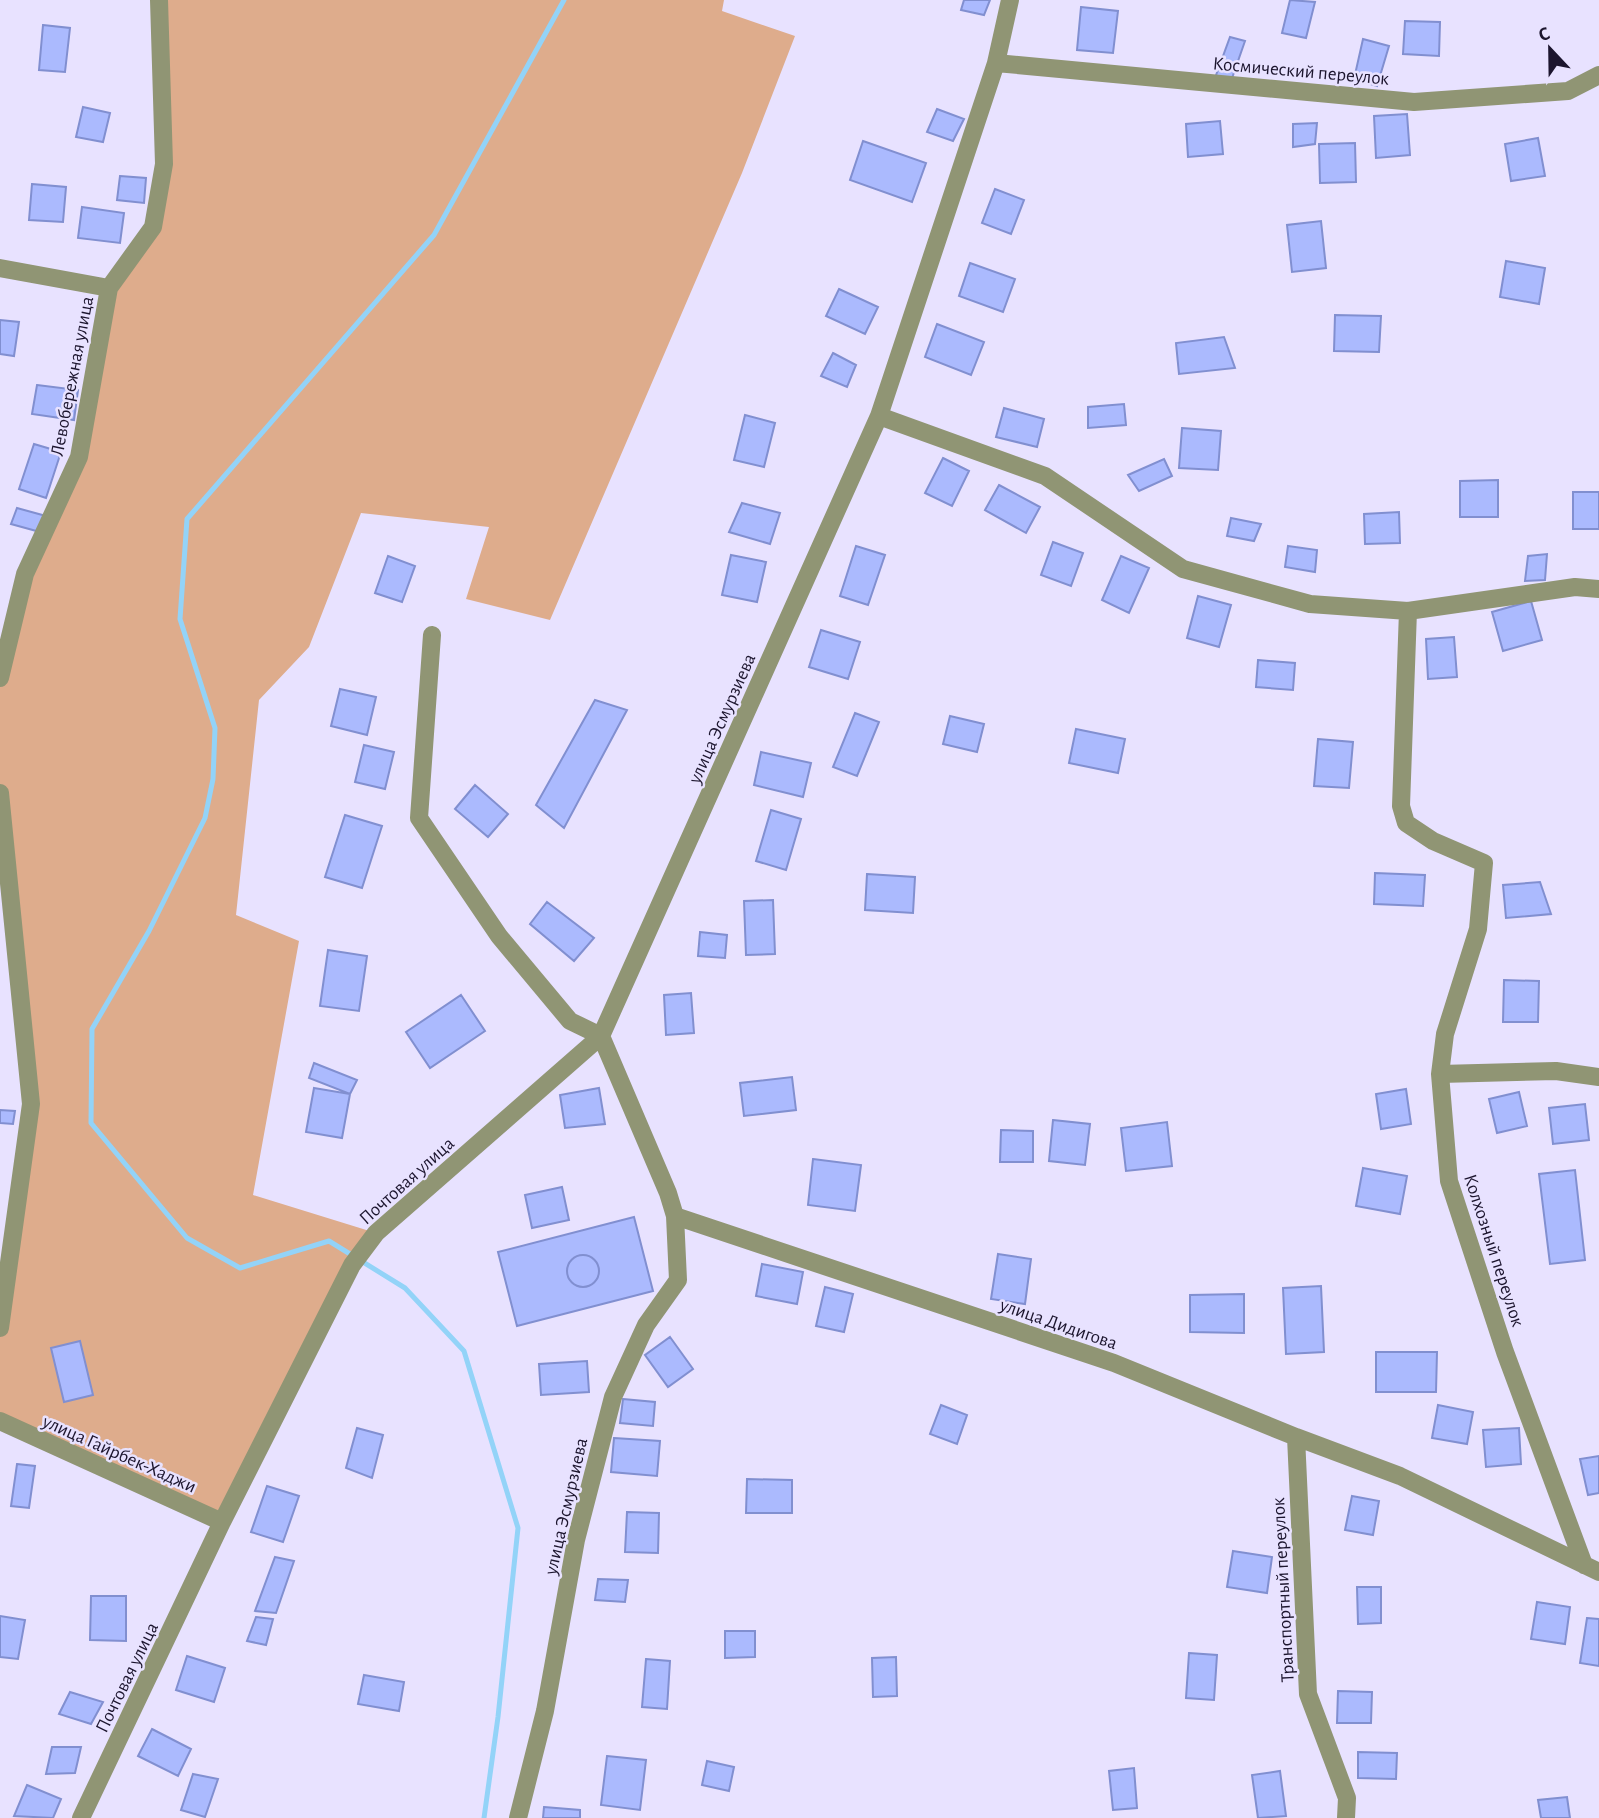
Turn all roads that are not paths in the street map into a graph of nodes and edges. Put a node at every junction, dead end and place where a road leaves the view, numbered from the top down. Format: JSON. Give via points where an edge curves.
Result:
{"nodes":[{"id":1,"x":159,"y":0,"type":"edge"},
{"id":2,"x":1010,"y":0,"type":"edge"},
{"id":3,"x":996,"y":63,"type":"junction"},
{"id":4,"x":1599,"y":75,"type":"edge"},
{"id":5,"x":0,"y":268,"type":"edge"},
{"id":6,"x":109,"y":288,"type":"junction"},
{"id":7,"x":879,"y":416,"type":"junction"},
{"id":8,"x":1599,"y":589,"type":"edge"},
{"id":9,"x":1408,"y":611,"type":"junction"},
{"id":10,"x":432,"y":635,"type":"dead end"},
{"id":11,"x":0,"y":678,"type":"edge"},
{"id":12,"x":0,"y":793,"type":"edge"},
{"id":13,"x":601,"y":1037,"type":"junction"},
{"id":14,"x":1440,"y":1074,"type":"junction"},
{"id":15,"x":1599,"y":1077,"type":"edge"},
{"id":16,"x":675,"y":1216,"type":"junction"},
{"id":17,"x":0,"y":1328,"type":"edge"},
{"id":18,"x":0,"y":1421,"type":"edge"},
{"id":19,"x":1296,"y":1437,"type":"junction"},
{"id":20,"x":222,"y":1522,"type":"junction"},
{"id":21,"x":1591,"y":1568,"type":"edge"},
{"id":22,"x":81,"y":1818,"type":"edge"},
{"id":23,"x":518,"y":1818,"type":"edge"},
{"id":24,"x":1346,"y":1818,"type":"edge"}],
"edges":[{"from":1,"to":6,"type":"street","name":"Левобережная улица","via":[[164,164],[160,189],[153,227]]},
{"from":2,"to":3,"type":"street","name":"улица Эсмурзиева"},
{"from":3,"to":4,"type":"street","name":"Космический переулок","via":[[1414,102],[1569,91]]},
{"from":3,"to":7,"type":"street","name":"улица Эсмурзиева"},
{"from":5,"to":6,"type":"street"},
{"from":6,"to":11,"type":"street","name":"Левобережная улица","via":[[79,457],[25,574]]},
{"from":7,"to":9,"type":"street","via":[[1045,476],[1183,569],[1310,604]]},
{"from":7,"to":13,"type":"street","name":"улица Эсмурзиева"},
{"from":8,"to":9,"type":"street","via":[[1575,587]]},
{"from":9,"to":14,"type":"street","name":"Колхозный переулок","via":[[1401,798],[1406,823],[1433,841],[1485,863],[1478,929],[1445,1034]]},
{"from":10,"to":13,"type":"street","via":[[419,818],[499,936],[570,1021]]},
{"from":12,"to":17,"type":"street","via":[[31,1104]]},
{"from":13,"to":16,"type":"street"},
{"from":13,"to":20,"type":"street","name":"Почтовая улица","via":[[362,1249]]},
{"from":14,"to":15,"type":"street","via":[[1556,1071]]},
{"from":14,"to":21,"type":"street","name":"Колхозный переулок","via":[[1449,1181],[1505,1352]]},
{"from":16,"to":19,"type":"street","name":"улица Дидигова","via":[[1114,1363]]},
{"from":16,"to":23,"type":"street","name":"улица Эсмурзиева","via":[[678,1280],[646,1325],[613,1397],[576,1540],[545,1710]]},
{"from":18,"to":20,"type":"street","name":"улица Гайрбек-Хаджи"},
{"from":19,"to":21,"type":"street","name":"улица Дидигова","via":[[1400,1476]]},
{"from":19,"to":24,"type":"street","name":"Транспортный переулок","via":[[1308,1694],[1347,1798]]},
{"from":20,"to":22,"type":"street","name":"Почтовая улица"}]}
